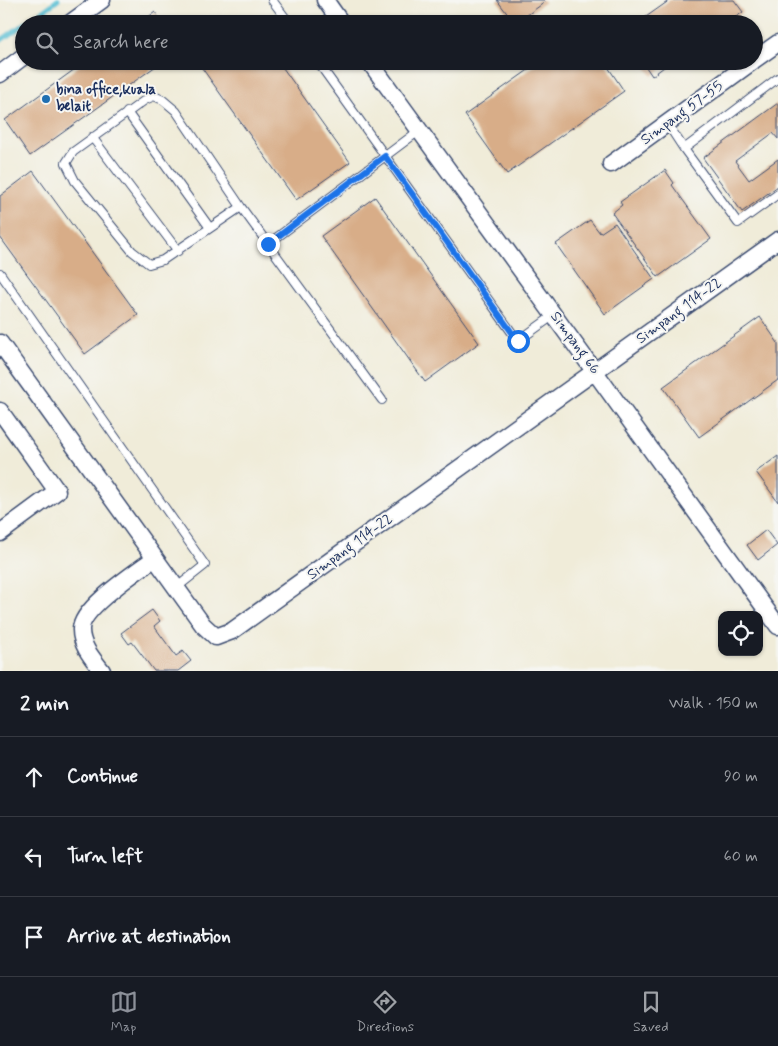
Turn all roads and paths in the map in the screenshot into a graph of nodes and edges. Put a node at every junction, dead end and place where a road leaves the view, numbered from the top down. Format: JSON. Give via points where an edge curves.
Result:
{"nodes":[{"id":1,"x":102,"y":0,"type":"edge"},
{"id":2,"x":272,"y":0,"type":"edge"},
{"id":3,"x":325,"y":0,"type":"edge"},
{"id":4,"x":81,"y":15,"type":"edge"},
{"id":5,"x":283,"y":15,"type":"edge"},
{"id":6,"x":336,"y":15,"type":"edge"},
{"id":7,"x":778,"y":43,"type":"edge"},
{"id":8,"x":763,"y":54,"type":"edge"},
{"id":9,"x":15,"y":63,"type":"edge"},
{"id":10,"x":323,"y":70,"type":"edge"},
{"id":11,"x":377,"y":70,"type":"edge"},
{"id":12,"x":741,"y":70,"type":"edge"},
{"id":13,"x":0,"y":74,"type":"edge"},
{"id":14,"x":778,"y":78,"type":"edge"},
{"id":15,"x":127,"y":112,"type":"junction"},
{"id":16,"x":667,"y":123,"type":"junction"},
{"id":17,"x":420,"y":130,"type":"junction"},
{"id":18,"x":92,"y":137,"type":"junction"},
{"id":19,"x":684,"y":149,"type":"junction"},
{"id":20,"x":385,"y":156,"type":"junction"},
{"id":21,"x":611,"y":164,"type":"dead end"},
{"id":22,"x":778,"y":194,"type":"edge"},
{"id":23,"x":241,"y":207,"type":"junction"},
{"id":24,"x":210,"y":228,"type":"junction"},
{"id":25,"x":778,"y":240,"type":"edge"},
{"id":26,"x":268,"y":244,"type":"junction"},
{"id":27,"x":178,"y":251,"type":"junction"},
{"id":28,"x":0,"y":273,"type":"edge"},
{"id":29,"x":554,"y":315,"type":"junction"},
{"id":30,"x":0,"y":343,"type":"edge"},
{"id":31,"x":595,"y":372,"type":"junction"},
{"id":32,"x":382,"y":400,"type":"dead end"},
{"id":33,"x":0,"y":411,"type":"edge"},
{"id":34,"x":0,"y":533,"type":"edge"},
{"id":35,"x":155,"y":558,"type":"junction"},
{"id":36,"x":176,"y":588,"type":"junction"},
{"id":37,"x":778,"y":626,"type":"edge"},
{"id":38,"x":102,"y":671,"type":"edge"}],
"edges":[{"from":1,"to":4,"type":"street"},
{"from":2,"to":5,"type":"lane"},
{"from":3,"to":6,"type":"street"},
{"from":7,"to":8,"type":"street","name":"Simpang 57-55"},
{"from":9,"to":13,"type":"street"},
{"from":10,"to":20,"type":"lane"},
{"from":11,"to":17,"type":"street","name":"Simpang 66"},
{"from":12,"to":16,"type":"street","name":"Simpang 57-55"},
{"from":14,"to":19,"type":"lane"},
{"from":15,"to":18,"type":"lane"},
{"from":15,"to":23,"type":"lane","via":[[154,96],[163,100],[176,111]]},
{"from":15,"to":24,"type":"lane"},
{"from":16,"to":19,"type":"lane"},
{"from":16,"to":21,"type":"street","name":"Simpang 57-55"},
{"from":17,"to":20,"type":"lane"},
{"from":17,"to":29,"type":"street","name":"Simpang 66"},
{"from":18,"to":27,"type":"lane"},
{"from":18,"to":27,"type":"lane","via":[[73,152],[66,163],[75,182],[132,251],[148,264],[164,260]]},
{"from":19,"to":22,"type":"lane","via":[[738,223]]},
{"from":20,"to":26,"type":"lane"},
{"from":20,"to":29,"type":"lane","via":[[518,341]]},
{"from":23,"to":24,"type":"lane"},
{"from":23,"to":26,"type":"lane"},
{"from":24,"to":27,"type":"lane"},
{"from":25,"to":31,"type":"street","name":"Simpang 114-22"},
{"from":26,"to":32,"type":"lane"},
{"from":28,"to":36,"type":"lane","via":[[205,565]]},
{"from":29,"to":31,"type":"street","name":"Simpang 66"},
{"from":30,"to":35,"type":"street","name":"Simpang 114-22"},
{"from":31,"to":36,"type":"street","name":"Simpang 114-22","via":[[232,632],[216,637]]},
{"from":31,"to":37,"type":"street","name":"Simpang 66"},
{"from":33,"to":34,"type":"street","via":[[57,491]]},
{"from":35,"to":36,"type":"street","name":"Simpang 114-22"},
{"from":35,"to":38,"type":"street","via":[[95,604],[80,628],[88,652]]}]}
